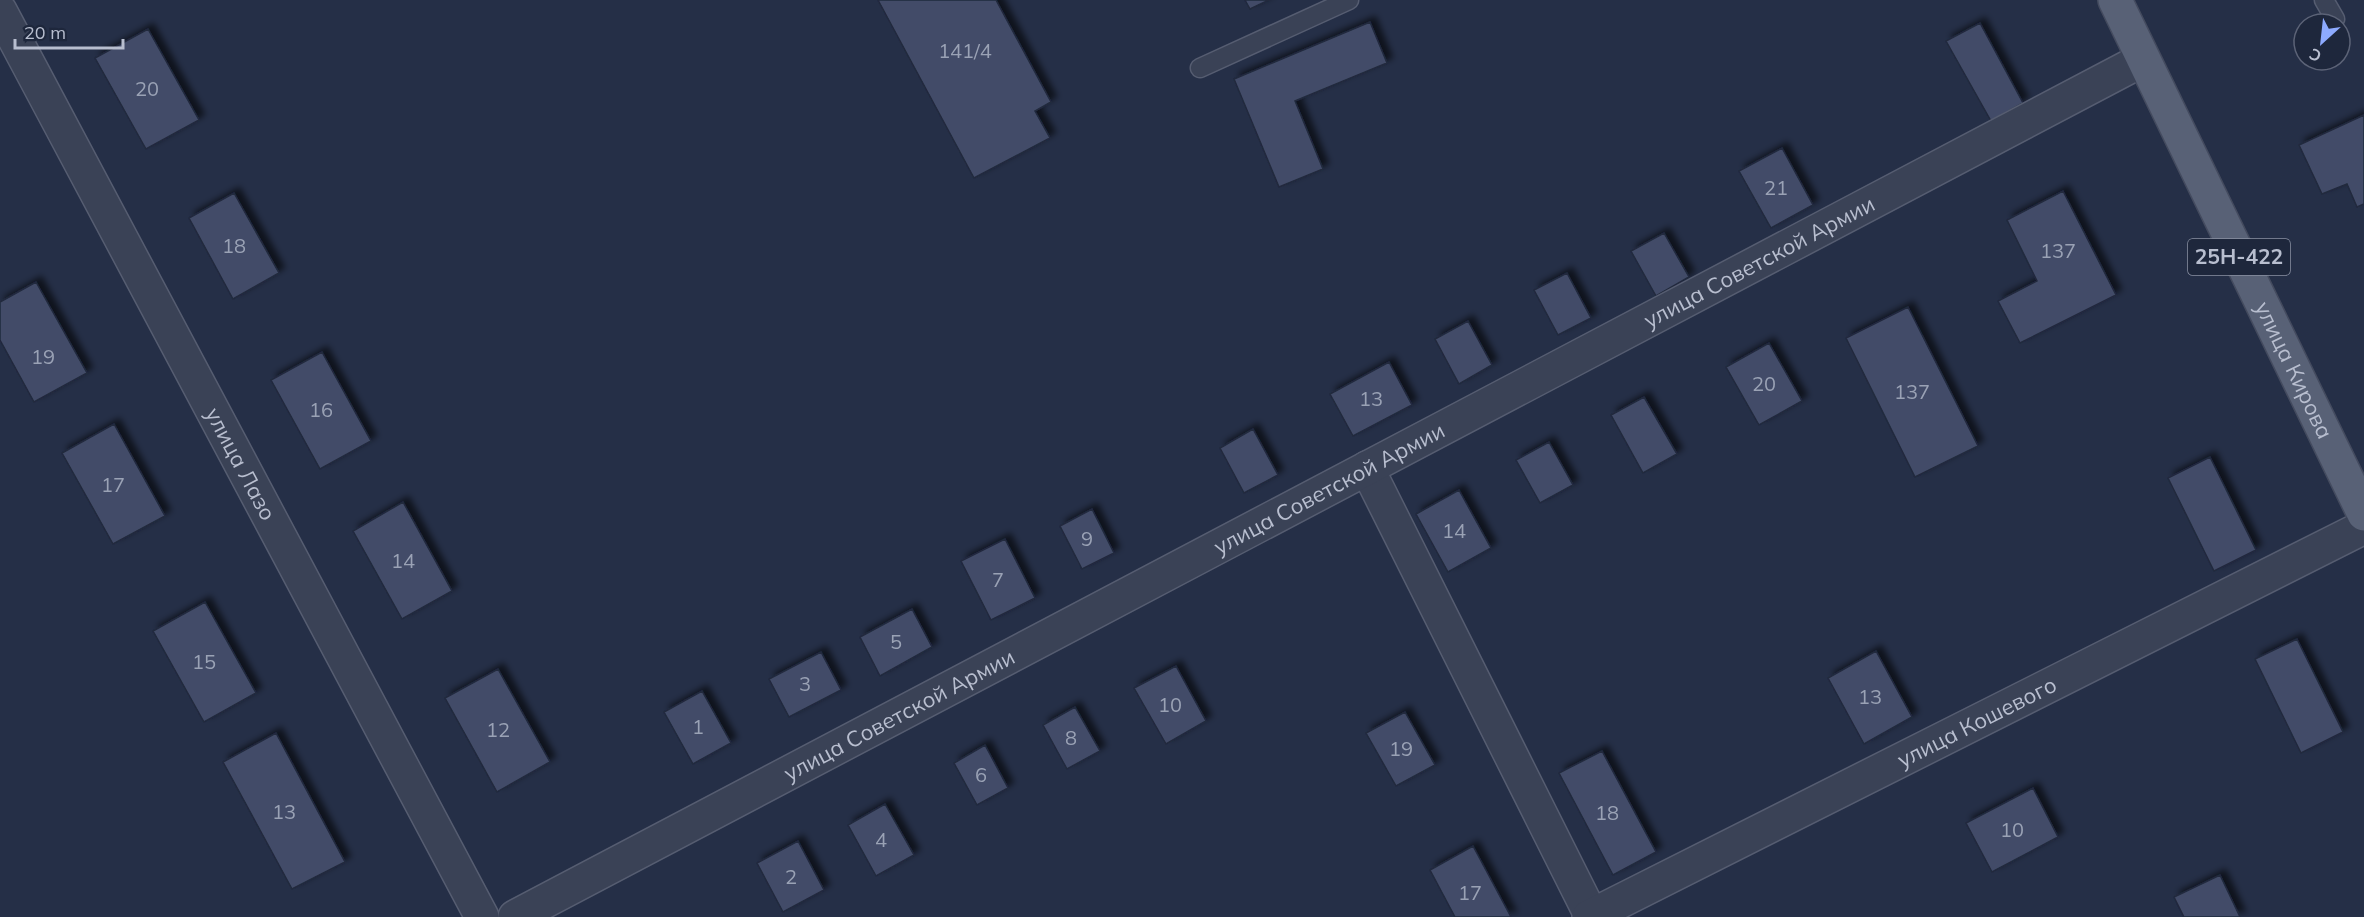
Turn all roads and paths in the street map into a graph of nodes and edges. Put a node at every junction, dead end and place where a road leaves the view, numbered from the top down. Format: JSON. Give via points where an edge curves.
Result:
{"nodes":[{"id":1,"x":1349,"y":0,"type":"edge"},
{"id":2,"x":2115,"y":0,"type":"edge"},
{"id":3,"x":0,"y":11,"type":"edge"},
{"id":4,"x":2142,"y":60,"type":"junction"},
{"id":5,"x":1200,"y":68,"type":"dead end"},
{"id":6,"x":1367,"y":468,"type":"junction"},
{"id":7,"x":2364,"y":514,"type":"edge"},
{"id":8,"x":2364,"y":527,"type":"edge"},
{"id":9,"x":482,"y":917,"type":"edge"},
{"id":10,"x":515,"y":917,"type":"edge"},
{"id":11,"x":1591,"y":917,"type":"edge"}],
"edges":[{"from":1,"to":5,"type":"lane"},
{"from":2,"to":4,"type":"main road","name":"улица Кирова","number":"25Н-422"},
{"from":3,"to":9,"type":"street","name":"улица Лазо"},
{"from":4,"to":6,"type":"street","name":"улица Советской Армии"},
{"from":4,"to":7,"type":"main road","name":"улица Кирова","number":"25Н-422"},
{"from":6,"to":10,"type":"street","name":"улица Советской Армии"},
{"from":6,"to":11,"type":"street"},
{"from":8,"to":11,"type":"street","name":"улица Кошевого"}]}
